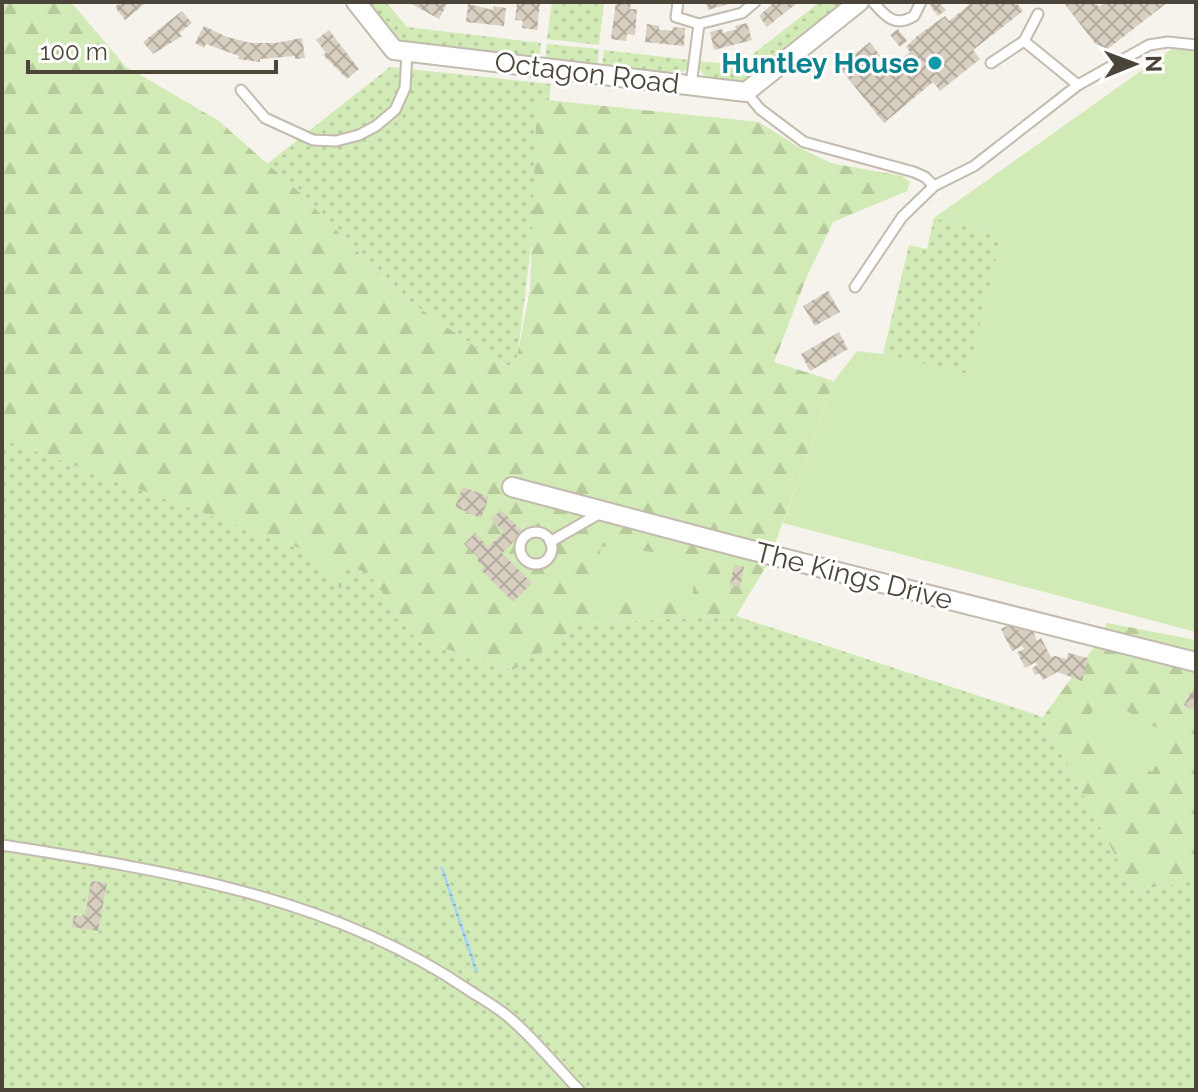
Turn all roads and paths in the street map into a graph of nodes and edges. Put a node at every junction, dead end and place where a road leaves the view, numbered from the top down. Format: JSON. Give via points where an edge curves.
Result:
{"nodes":[{"id":1,"x":356,"y":2,"type":"edge"},
{"id":2,"x":678,"y":2,"type":"edge"},
{"id":3,"x":755,"y":2,"type":"edge"},
{"id":4,"x":859,"y":2,"type":"edge"},
{"id":5,"x":873,"y":2,"type":"edge"},
{"id":6,"x":921,"y":2,"type":"edge"},
{"id":7,"x":1038,"y":14,"type":"dead end"},
{"id":8,"x":699,"y":24,"type":"junction"},
{"id":9,"x":1024,"y":41,"type":"junction"},
{"id":10,"x":1196,"y":45,"type":"edge"},
{"id":11,"x":407,"y":52,"type":"junction"},
{"id":12,"x":991,"y":63,"type":"dead end"},
{"id":13,"x":691,"y":85,"type":"junction"},
{"id":14,"x":1078,"y":85,"type":"junction"},
{"id":15,"x":241,"y":90,"type":"dead end"},
{"id":16,"x":746,"y":92,"type":"junction"},
{"id":17,"x":934,"y":186,"type":"junction"},
{"id":18,"x":855,"y":287,"type":"dead end"},
{"id":19,"x":512,"y":487,"type":"dead end"},
{"id":20,"x":602,"y":512,"type":"junction"},
{"id":21,"x":550,"y":542,"type":"dead end"},
{"id":22,"x":1196,"y":662,"type":"edge"},
{"id":23,"x":2,"y":845,"type":"edge"},
{"id":24,"x":579,"y":1090,"type":"edge"}],
"edges":[{"from":1,"to":11,"type":"street","via":[[394,50]]},
{"from":2,"to":8,"type":"lane","via":[[676,17]]},
{"from":3,"to":8,"type":"lane","via":[[742,13]]},
{"from":4,"to":16,"type":"street"},
{"from":5,"to":6,"type":"lane","via":[[888,18],[901,21],[914,16]]},
{"from":7,"to":9,"type":"lane"},
{"from":8,"to":13,"type":"lane"},
{"from":9,"to":12,"type":"lane"},
{"from":9,"to":14,"type":"lane"},
{"from":10,"to":14,"type":"lane","via":[[1149,45]]},
{"from":11,"to":13,"type":"street","name":"Octagon Road"},
{"from":11,"to":15,"type":"lane","via":[[405,88],[395,110],[359,135],[336,141],[313,140],[265,118]]},
{"from":13,"to":16,"type":"street","name":"Octagon Road"},
{"from":14,"to":17,"type":"lane","via":[[974,166]]},
{"from":16,"to":17,"type":"lane","via":[[804,142],[914,172]]},
{"from":17,"to":18,"type":"lane","via":[[902,217]]},
{"from":19,"to":20,"type":"street","name":"The Kings Drive"},
{"from":20,"to":21,"type":"lane"},
{"from":20,"to":22,"type":"street","name":"The Kings Drive"},
{"from":23,"to":24,"type":"lane","via":[[247,891],[324,916],[448,976],[511,1019]]}]}
